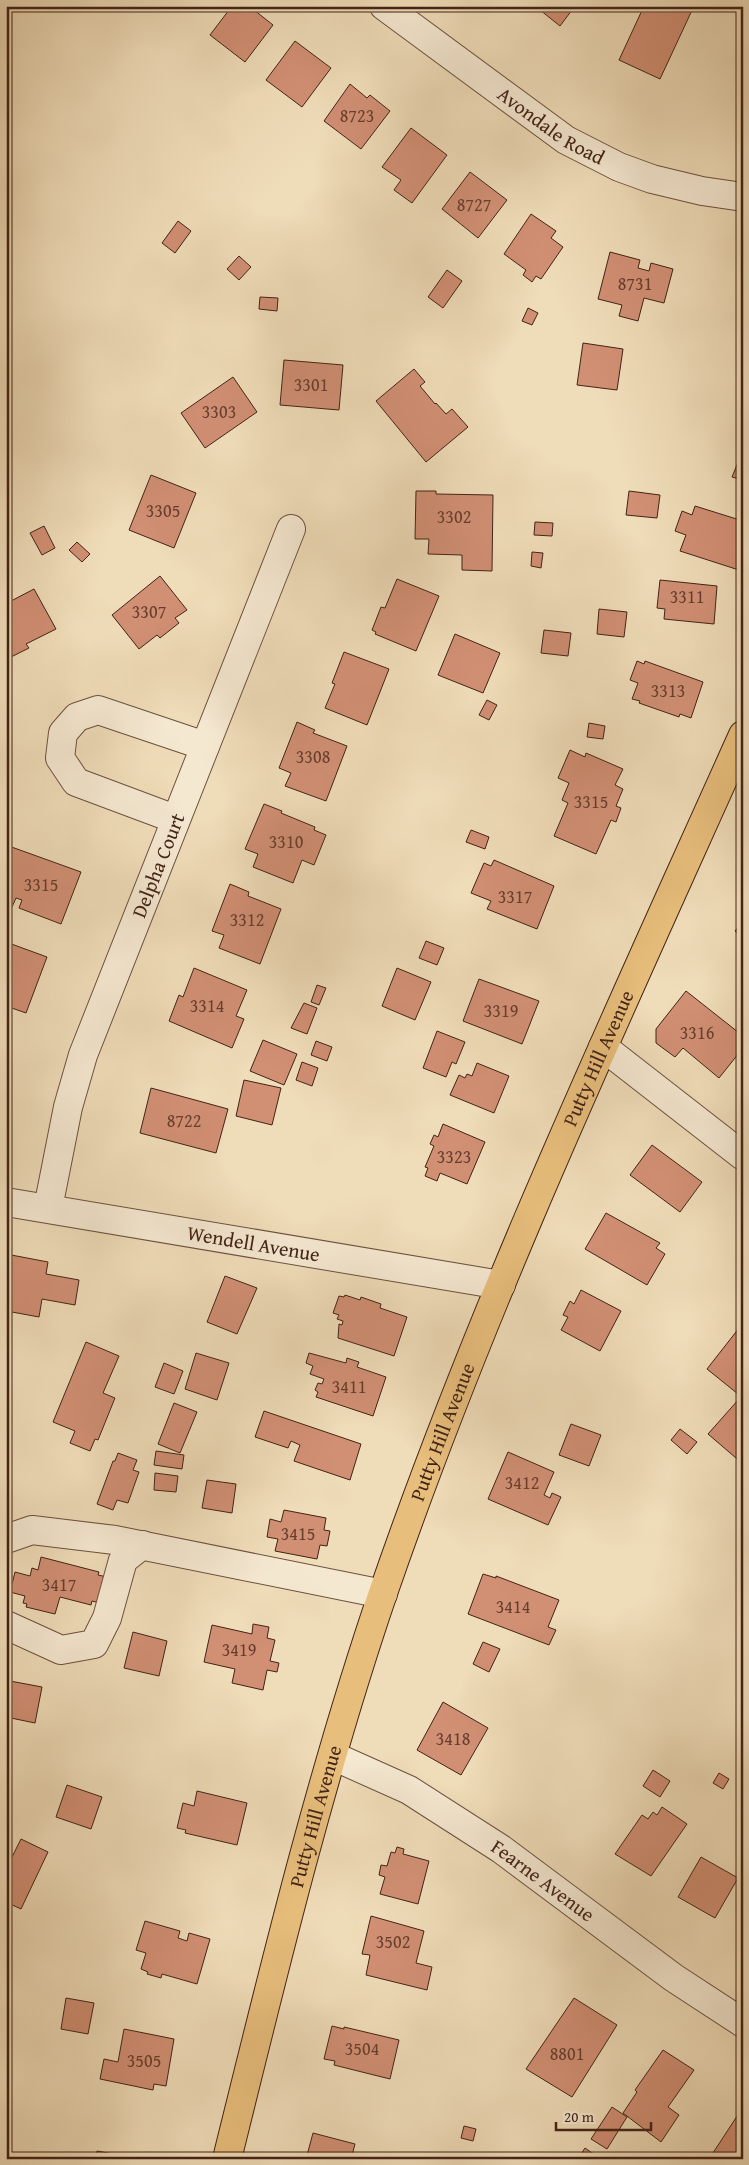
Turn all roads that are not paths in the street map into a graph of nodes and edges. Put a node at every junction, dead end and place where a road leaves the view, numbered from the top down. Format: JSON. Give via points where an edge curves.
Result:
{"nodes":[{"id":1,"x":384,"y":6,"type":"edge"},
{"id":2,"x":743,"y":197,"type":"edge"},
{"id":3,"x":291,"y":528,"type":"dead end"},
{"id":4,"x":743,"y":735,"type":"edge"},
{"id":5,"x":205,"y":746,"type":"junction"},
{"id":6,"x":175,"y":819,"type":"junction"},
{"id":7,"x":603,"y":1047,"type":"junction"},
{"id":8,"x":743,"y":1156,"type":"edge"},
{"id":9,"x":6,"y":1202,"type":"edge"},
{"id":10,"x":48,"y":1208,"type":"junction"},
{"id":11,"x":501,"y":1285,"type":"junction"},
{"id":12,"x":6,"y":1540,"type":"edge"},
{"id":13,"x":142,"y":1545,"type":"junction"},
{"id":14,"x":383,"y":1594,"type":"junction"},
{"id":15,"x":6,"y":1626,"type":"edge"},
{"id":16,"x":333,"y":1756,"type":"junction"},
{"id":17,"x":743,"y":2023,"type":"edge"},
{"id":18,"x":227,"y":2159,"type":"edge"}],
"edges":[{"from":1,"to":2,"type":"street","name":"Avondale Road","via":[[566,140],[619,168],[702,191]]},
{"from":3,"to":5,"type":"street","name":"Delpha Court"},
{"from":4,"to":7,"type":"main road","name":"Putty Hill Avenue"},
{"from":5,"to":6,"type":"street","name":"Delpha Court"},
{"from":5,"to":6,"type":"street","via":[[98,710],[77,716],[62,733],[60,758],[76,782]]},
{"from":6,"to":10,"type":"street","name":"Delpha Court","via":[[83,1055],[68,1107]]},
{"from":7,"to":8,"type":"street"},
{"from":7,"to":11,"type":"main road","name":"Putty Hill Avenue"},
{"from":9,"to":10,"type":"street","name":"Wendell Avenue"},
{"from":10,"to":11,"type":"street","name":"Wendell Avenue"},
{"from":11,"to":14,"type":"main road","name":"Putty Hill Avenue"},
{"from":12,"to":13,"type":"street","via":[[32,1530]]},
{"from":13,"to":14,"type":"street"},
{"from":13,"to":15,"type":"street","via":[[123,1560],[107,1618],[94,1644],[61,1650]]},
{"from":14,"to":16,"type":"main road","name":"Putty Hill Avenue"},
{"from":16,"to":17,"type":"street","name":"Fearne Avenue","via":[[409,1790],[476,1833],[674,1978]]},
{"from":16,"to":18,"type":"main road","name":"Putty Hill Avenue","via":[[273,1974]]}]}
